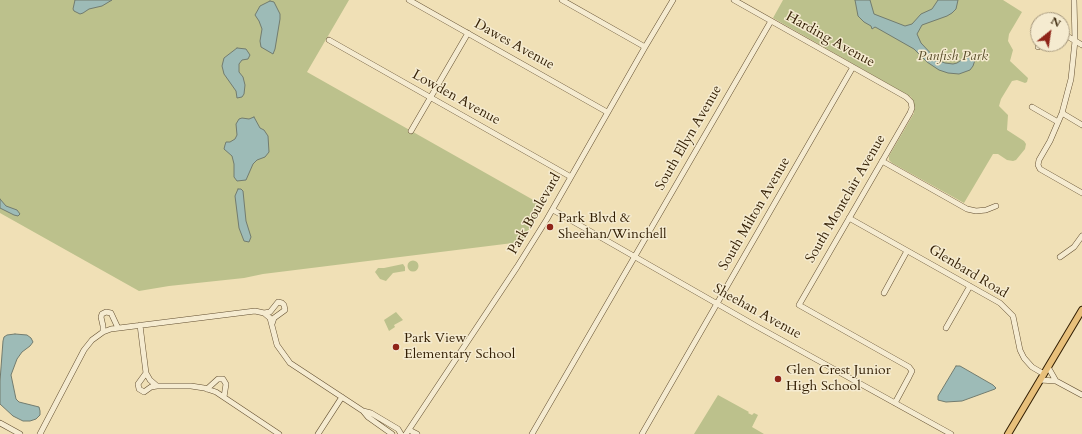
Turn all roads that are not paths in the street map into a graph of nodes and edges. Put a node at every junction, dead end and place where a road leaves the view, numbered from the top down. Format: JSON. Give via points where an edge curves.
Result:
{"nodes":[{"id":1,"x":409,"y":0,"type":"edge"},
{"id":2,"x":562,"y":0,"type":"edge"},
{"id":3,"x":673,"y":0,"type":"edge"},
{"id":4,"x":734,"y":0,"type":"edge"},
{"id":5,"x":1074,"y":0,"type":"edge"},
{"id":6,"x":770,"y":21,"type":"junction"},
{"id":7,"x":468,"y":33,"type":"junction"},
{"id":8,"x":1070,"y":38,"type":"edge"},
{"id":9,"x":329,"y":40,"type":"dead end"},
{"id":10,"x":1075,"y":41,"type":"junction"},
{"id":11,"x":1082,"y":45,"type":"edge"},
{"id":12,"x":644,"y":47,"type":"junction"},
{"id":13,"x":853,"y":67,"type":"junction"},
{"id":14,"x":430,"y":98,"type":"junction"},
{"id":15,"x":911,"y":104,"type":"joint"},
{"id":16,"x":1032,"y":107,"type":"dead end"},
{"id":17,"x":607,"y":112,"type":"junction"},
{"id":18,"x":1062,"y":113,"type":"junction"},
{"id":19,"x":1058,"y":122,"type":"junction"},
{"id":20,"x":1082,"y":125,"type":"edge"},
{"id":21,"x":411,"y":131,"type":"dead end"},
{"id":22,"x":882,"y":161,"type":"junction"},
{"id":23,"x":571,"y":177,"type":"junction"},
{"id":24,"x":1082,"y":193,"type":"edge"},
{"id":25,"x":996,"y":206,"type":"dead end"},
{"id":26,"x":553,"y":210,"type":"junction"},
{"id":27,"x":849,"y":218,"type":"junction"},
{"id":28,"x":1082,"y":236,"type":"edge"},
{"id":29,"x":908,"y":251,"type":"junction"},
{"id":30,"x":634,"y":257,"type":"junction"},
{"id":31,"x":1060,"y":257,"type":"dead end"},
{"id":32,"x":970,"y":286,"type":"junction"},
{"id":33,"x":884,"y":294,"type":"dead end"},
{"id":34,"x":717,"y":304,"type":"junction"},
{"id":35,"x":1082,"y":310,"type":"edge"},
{"id":36,"x":264,"y":313,"type":"junction"},
{"id":37,"x":272,"y":324,"type":"junction"},
{"id":38,"x":140,"y":325,"type":"junction"},
{"id":39,"x":118,"y":328,"type":"junction"},
{"id":40,"x":946,"y":328,"type":"dead end"},
{"id":41,"x":103,"y":332,"type":"junction"},
{"id":42,"x":1048,"y":367,"type":"junction"},
{"id":43,"x":146,"y":373,"type":"junction"},
{"id":44,"x":1044,"y":374,"type":"junction"},
{"id":45,"x":1040,"y":380,"type":"junction"},
{"id":46,"x":1056,"y":381,"type":"junction"},
{"id":47,"x":157,"y":386,"type":"junction"},
{"id":48,"x":207,"y":389,"type":"junction"},
{"id":49,"x":1082,"y":395,"type":"edge"},
{"id":50,"x":224,"y":397,"type":"junction"},
{"id":51,"x":342,"y":397,"type":"junction"},
{"id":52,"x":895,"y":403,"type":"junction"},
{"id":53,"x":362,"y":411,"type":"junction"},
{"id":54,"x":0,"y":423,"type":"edge"},
{"id":55,"x":408,"y":432,"type":"edge"},
{"id":56,"x":20,"y":434,"type":"edge"},
{"id":57,"x":40,"y":434,"type":"edge"},
{"id":58,"x":279,"y":434,"type":"edge"},
{"id":59,"x":318,"y":434,"type":"edge"},
{"id":60,"x":392,"y":434,"type":"edge"},
{"id":61,"x":401,"y":434,"type":"edge"},
{"id":62,"x":417,"y":434,"type":"edge"},
{"id":63,"x":532,"y":434,"type":"edge"},
{"id":64,"x":642,"y":434,"type":"edge"},
{"id":65,"x":951,"y":434,"type":"edge"},
{"id":66,"x":1008,"y":434,"type":"edge"}],
"edges":[{"from":1,"to":7,"type":"street","name":"Dawes Avenue"},
{"from":2,"to":12,"type":"street"},
{"from":3,"to":12,"type":"street","name":"Park Boulevard"},
{"from":4,"to":6,"type":"street","name":"Harding Avenue"},
{"from":5,"to":10,"type":"street"},
{"from":6,"to":13,"type":"street","name":"Harding Avenue"},
{"from":6,"to":30,"type":"street","name":"South Ellyn Avenue"},
{"from":7,"to":14,"type":"street"},
{"from":7,"to":17,"type":"street","name":"Dawes Avenue"},
{"from":8,"to":10,"type":"street"},
{"from":9,"to":14,"type":"street","name":"Lowden Avenue"},
{"from":10,"to":11,"type":"street"},
{"from":10,"to":18,"type":"street","via":[[1071,78]]},
{"from":12,"to":17,"type":"street","name":"Park Boulevard"},
{"from":13,"to":15,"type":"street","name":"Harding Avenue","via":[[906,97]]},
{"from":13,"to":34,"type":"street","name":"South Milton Avenue"},
{"from":14,"to":21,"type":"street"},
{"from":14,"to":23,"type":"street","name":"Lowden Avenue"},
{"from":15,"to":22,"type":"street","name":"South Montclair Avenue","via":[[910,114]]},
{"from":16,"to":19,"type":"street"},
{"from":17,"to":23,"type":"street","name":"Park Boulevard"},
{"from":18,"to":19,"type":"street"},
{"from":18,"to":20,"type":"street"},
{"from":19,"to":24,"type":"street","via":[[1038,165],[1040,169]]},
{"from":22,"to":25,"type":"street","via":[[967,209],[986,210]]},
{"from":22,"to":27,"type":"street","name":"South Montclair Avenue"},
{"from":23,"to":26,"type":"street","name":"Park Boulevard"},
{"from":26,"to":30,"type":"street","name":"Sheehan Avenue"},
{"from":26,"to":55,"type":"street","name":"Park Boulevard"},
{"from":27,"to":29,"type":"street","name":"Glenbard Road"},
{"from":27,"to":52,"type":"street","name":"South Montclair Avenue","via":[[799,305],[912,371]]},
{"from":28,"to":31,"type":"street","via":[[1074,247]]},
{"from":29,"to":32,"type":"street","name":"Glenbard Road"},
{"from":29,"to":33,"type":"street"},
{"from":30,"to":34,"type":"street","name":"Sheehan Avenue"},
{"from":30,"to":63,"type":"street","name":"South Ellyn Avenue"},
{"from":32,"to":40,"type":"street"},
{"from":32,"to":44,"type":"street","name":"Glenbard Road","via":[[1000,303],[1013,316],[1024,358],[1032,367]]},
{"from":34,"to":52,"type":"street","name":"Sheehan Avenue"},
{"from":34,"to":64,"type":"street","name":"South Milton Avenue"},
{"from":35,"to":42,"type":"main road"},
{"from":36,"to":37,"type":"street"},
{"from":36,"to":37,"type":"street","via":[[270,312],[278,302],[284,305],[284,312],[274,318]]},
{"from":36,"to":38,"type":"street","via":[[255,311]]},
{"from":37,"to":51,"type":"street","via":[[277,345],[290,363]]},
{"from":38,"to":39,"type":"street"},
{"from":38,"to":43,"type":"street"},
{"from":39,"to":41,"type":"street"},
{"from":39,"to":41,"type":"street","via":[[111,313],[106,312],[101,317]]},
{"from":41,"to":57,"type":"street","via":[[84,350]]},
{"from":42,"to":44,"type":"main road"},
{"from":42,"to":46,"type":"street"},
{"from":43,"to":47,"type":"street"},
{"from":43,"to":47,"type":"street","via":[[138,384],[139,389],[144,392]]},
{"from":44,"to":45,"type":"main road"},
{"from":45,"to":46,"type":"street"},
{"from":45,"to":66,"type":"main road"},
{"from":46,"to":49,"type":"street"},
{"from":47,"to":48,"type":"street","via":[[191,386]]},
{"from":48,"to":50,"type":"street"},
{"from":48,"to":50,"type":"street","via":[[218,379],[223,380],[226,384]]},
{"from":50,"to":58,"type":"street"},
{"from":51,"to":53,"type":"street"},
{"from":51,"to":59,"type":"street"},
{"from":52,"to":65,"type":"street","name":"Sheehan Avenue"},
{"from":53,"to":60,"type":"street"},
{"from":53,"to":61,"type":"street","via":[[371,413],[398,429]]},
{"from":54,"to":56,"type":"street"},
{"from":55,"to":62,"type":"street"}]}
